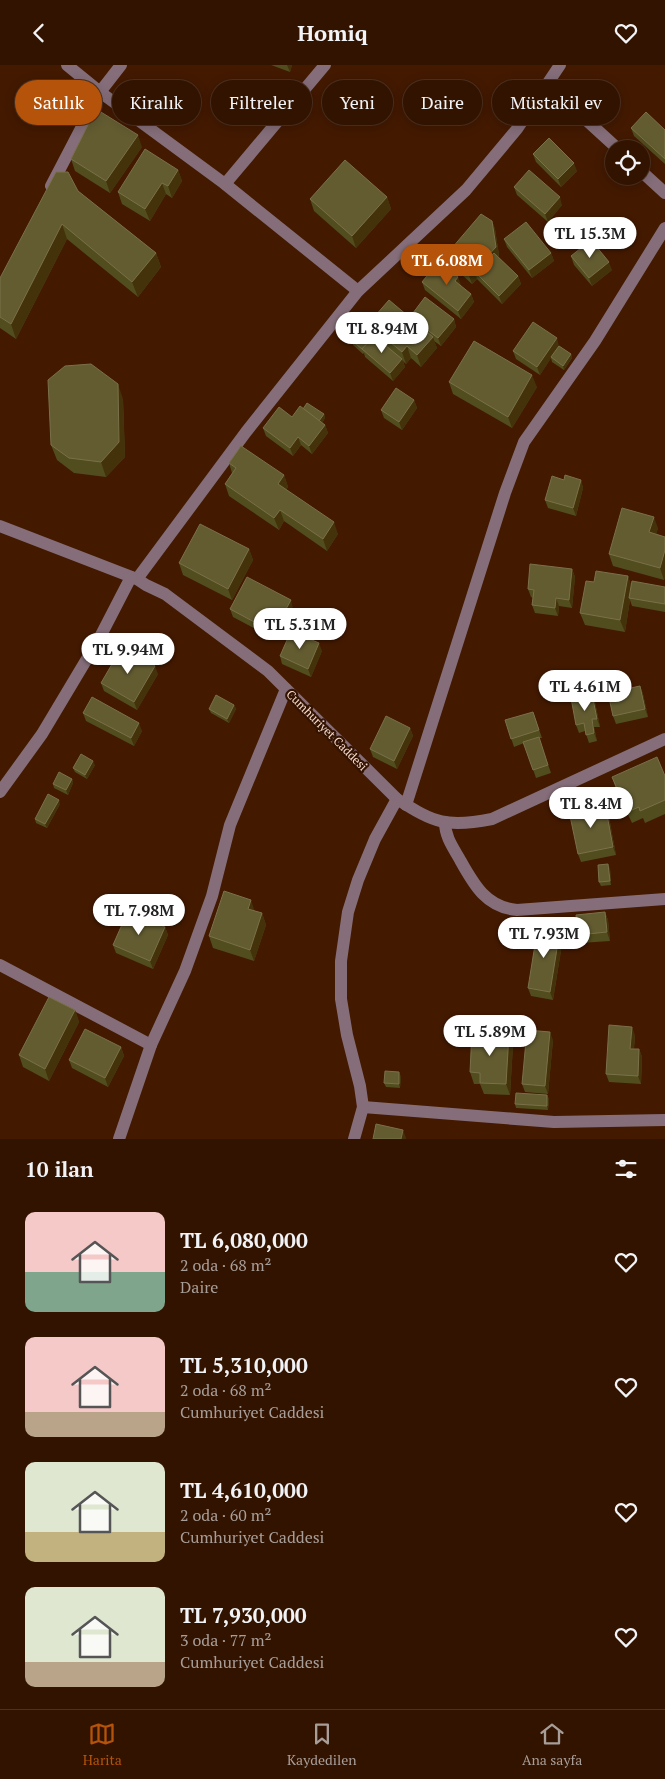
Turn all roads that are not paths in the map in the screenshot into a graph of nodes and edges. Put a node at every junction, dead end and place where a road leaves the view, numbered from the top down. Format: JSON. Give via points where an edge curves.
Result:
{"nodes":[{"id":1,"x":67,"y":65,"type":"edge"},
{"id":2,"x":121,"y":65,"type":"edge"},
{"id":3,"x":325,"y":65,"type":"edge"},
{"id":4,"x":560,"y":65,"type":"edge"},
{"id":5,"x":86,"y":80,"type":"edge"},
{"id":6,"x":551,"y":80,"type":"edge"},
{"id":7,"x":102,"y":89,"type":"edge"},
{"id":8,"x":102,"y":92,"type":"edge"},
{"id":9,"x":83,"y":125,"type":"edge"},
{"id":10,"x":520,"y":125,"type":"edge"},
{"id":11,"x":592,"y":125,"type":"edge"},
{"id":12,"x":608,"y":140,"type":"edge"},
{"id":13,"x":650,"y":179,"type":"edge"},
{"id":14,"x":225,"y":184,"type":"junction"},
{"id":15,"x":665,"y":193,"type":"edge"},
{"id":16,"x":45,"y":198,"type":"edge"},
{"id":17,"x":665,"y":228,"type":"edge"},
{"id":18,"x":358,"y":291,"type":"junction"},
{"id":19,"x":0,"y":526,"type":"edge"},
{"id":20,"x":134,"y":578,"type":"junction"},
{"id":21,"x":286,"y":689,"type":"junction"},
{"id":22,"x":665,"y":739,"type":"edge"},
{"id":23,"x":0,"y":793,"type":"edge"},
{"id":24,"x":402,"y":802,"type":"junction"},
{"id":25,"x":445,"y":822,"type":"junction"},
{"id":26,"x":665,"y":899,"type":"edge"},
{"id":27,"x":0,"y":965,"type":"edge"},
{"id":28,"x":151,"y":1045,"type":"junction"},
{"id":29,"x":363,"y":1107,"type":"junction"},
{"id":30,"x":665,"y":1120,"type":"edge"},
{"id":31,"x":119,"y":1139,"type":"edge"},
{"id":32,"x":354,"y":1139,"type":"edge"}],
"edges":[{"from":1,"to":5,"type":"street"},
{"from":2,"to":7,"type":"street"},
{"from":3,"to":14,"type":"street"},
{"from":4,"to":6,"type":"street"},
{"from":8,"to":14,"type":"street"},
{"from":9,"to":16,"type":"street"},
{"from":10,"to":18,"type":"street","via":[[466,190]]},
{"from":11,"to":12,"type":"street"},
{"from":13,"to":15,"type":"street"},
{"from":14,"to":18,"type":"street"},
{"from":17,"to":24,"type":"street","via":[[595,341],[524,442]]},
{"from":18,"to":20,"type":"street"},
{"from":19,"to":20,"type":"street","name":"Cumhuriyet Caddesi"},
{"from":20,"to":21,"type":"street","name":"Cumhuriyet Caddesi","via":[[166,594],[268,671]]},
{"from":20,"to":23,"type":"street","via":[[42,734]]},
{"from":21,"to":24,"type":"street","name":"Cumhuriyet Caddesi"},
{"from":21,"to":28,"type":"street","via":[[230,825],[212,896],[186,971]]},
{"from":22,"to":25,"type":"street","name":"Cumhuriyet Caddesi","via":[[492,819],[468,824]]},
{"from":24,"to":25,"type":"street","name":"Cumhuriyet Caddesi","via":[[418,813]]},
{"from":24,"to":29,"type":"street","via":[[375,839],[358,880],[348,912],[341,961],[341,999]]},
{"from":25,"to":26,"type":"street","via":[[449,841],[475,886],[491,901],[506,909]]},
{"from":27,"to":28,"type":"street"},
{"from":28,"to":31,"type":"street"},
{"from":29,"to":30,"type":"street","via":[[554,1122]]},
{"from":29,"to":32,"type":"street"}]}
